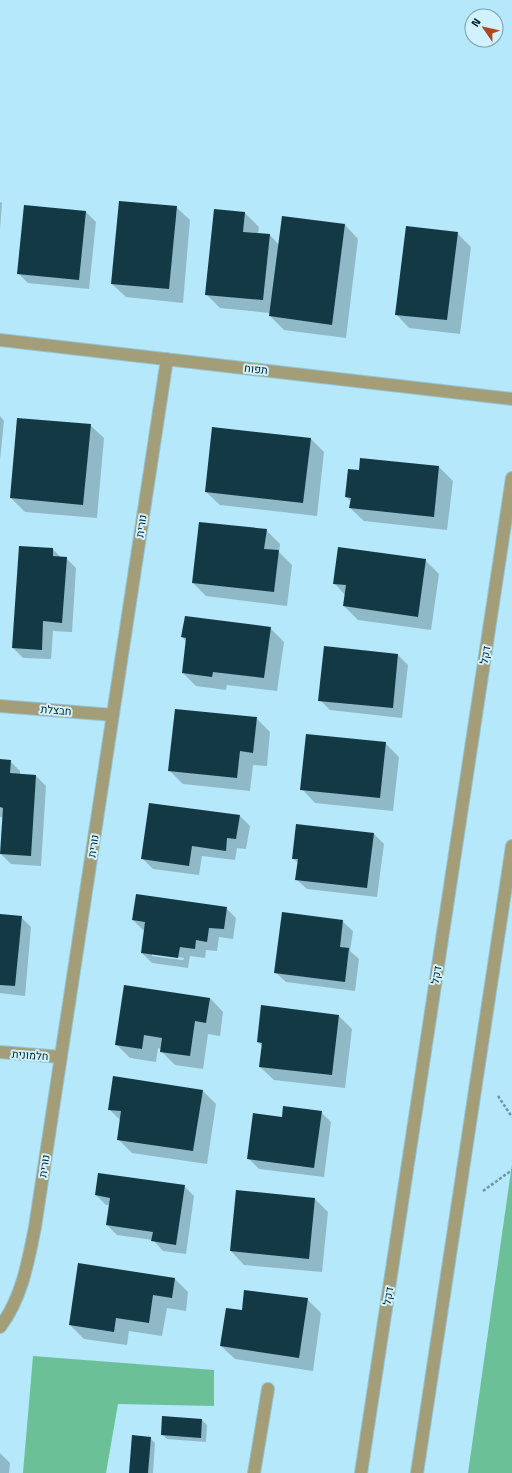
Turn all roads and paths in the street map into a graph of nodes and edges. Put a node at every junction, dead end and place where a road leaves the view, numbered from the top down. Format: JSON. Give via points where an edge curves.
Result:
{"nodes":[{"id":1,"x":0,"y":340,"type":"edge"},
{"id":2,"x":167,"y":359,"type":"junction"},
{"id":3,"x":512,"y":399,"type":"edge"},
{"id":4,"x":512,"y":478,"type":"edge"},
{"id":5,"x":0,"y":706,"type":"edge"},
{"id":6,"x":113,"y":715,"type":"junction"},
{"id":7,"x":512,"y":846,"type":"edge"},
{"id":8,"x":0,"y":1052,"type":"edge"},
{"id":9,"x":61,"y":1057,"type":"junction"},
{"id":10,"x":0,"y":1327,"type":"edge"},
{"id":11,"x":268,"y":1389,"type":"dead end"},
{"id":12,"x":254,"y":1473,"type":"edge"},
{"id":13,"x":361,"y":1473,"type":"edge"},
{"id":14,"x":417,"y":1473,"type":"edge"}],
"edges":[{"from":1,"to":2,"type":"street","name":"תפוח"},
{"from":2,"to":3,"type":"street","name":"תפוח"},
{"from":2,"to":6,"type":"street","name":"נורית"},
{"from":4,"to":13,"type":"street","name":"דקל"},
{"from":5,"to":6,"type":"street","name":"חבצלת"},
{"from":6,"to":9,"type":"street","name":"נורית"},
{"from":7,"to":14,"type":"street"},
{"from":8,"to":9,"type":"street","name":"חלמונית"},
{"from":9,"to":10,"type":"street","name":"נורית","via":[[24,1279],[8,1317]]},
{"from":11,"to":12,"type":"street"}]}
